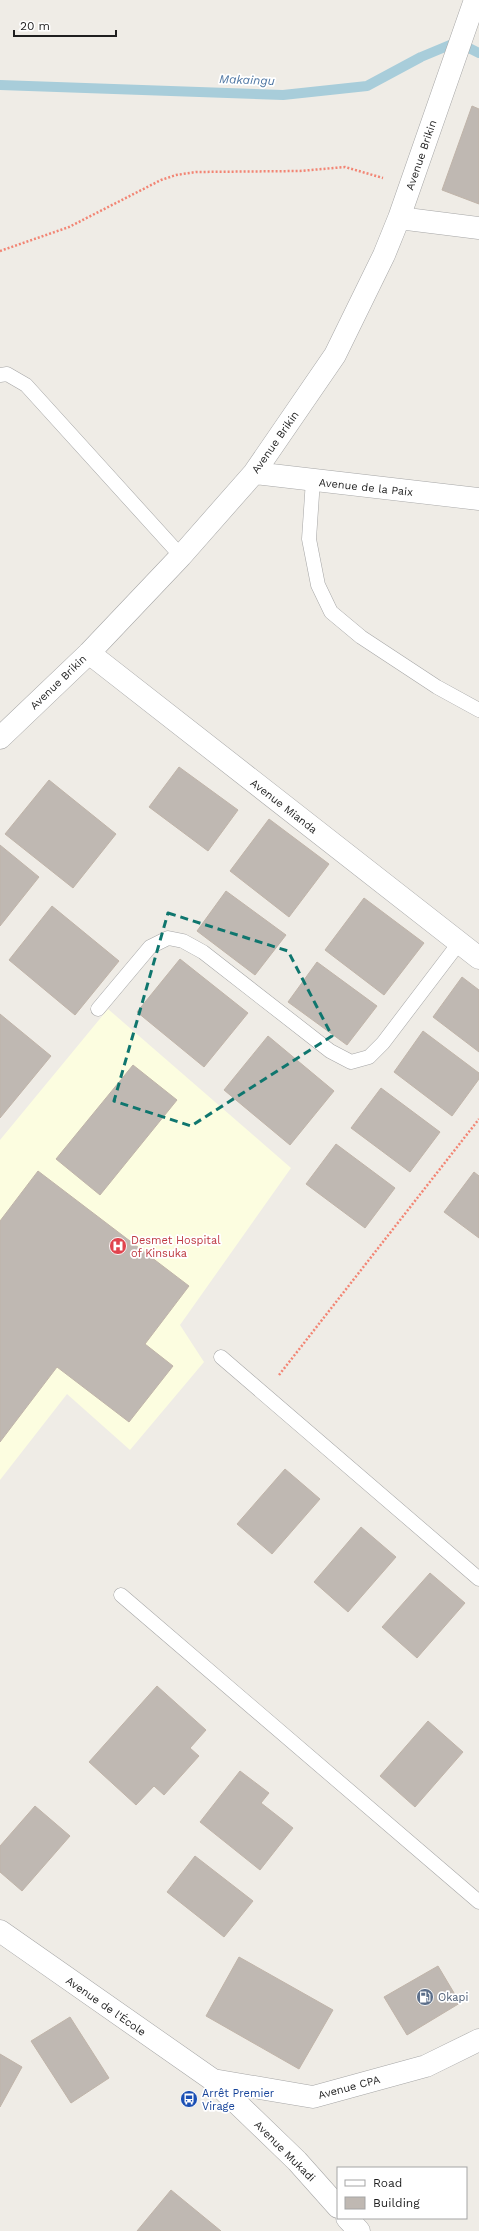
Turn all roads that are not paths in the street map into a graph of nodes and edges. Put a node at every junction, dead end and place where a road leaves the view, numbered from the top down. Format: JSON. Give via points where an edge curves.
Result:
{"nodes":[{"id":1,"x":473,"y":5,"type":"edge"},
{"id":2,"x":399,"y":218,"type":"junction"},
{"id":3,"x":479,"y":228,"type":"edge"},
{"id":4,"x":0,"y":374,"type":"edge"},
{"id":5,"x":254,"y":473,"type":"junction"},
{"id":6,"x":313,"y":480,"type":"junction"},
{"id":7,"x":479,"y":499,"type":"edge"},
{"id":8,"x":181,"y":556,"type":"junction"},
{"id":9,"x":89,"y":653,"type":"junction"},
{"id":10,"x":479,"y":710,"type":"edge"},
{"id":11,"x":0,"y":738,"type":"edge"},
{"id":12,"x":459,"y":943,"type":"junction"},
{"id":13,"x":479,"y":958,"type":"edge"},
{"id":14,"x":98,"y":1009,"type":"dead end"},
{"id":15,"x":221,"y":1357,"type":"dead end"},
{"id":16,"x":479,"y":1579,"type":"edge"},
{"id":17,"x":121,"y":1595,"type":"dead end"},
{"id":18,"x":479,"y":1902,"type":"edge"},
{"id":19,"x":0,"y":1931,"type":"edge"},
{"id":20,"x":479,"y":2040,"type":"edge"},
{"id":21,"x":212,"y":2080,"type":"junction"},
{"id":22,"x":337,"y":2206,"type":"edge"},
{"id":23,"x":348,"y":2219,"type":"edge"},
{"id":24,"x":359,"y":2231,"type":"edge"}],
"edges":[{"from":1,"to":2,"type":"street","name":"Avenue Brikin"},
{"from":2,"to":3,"type":"street"},
{"from":2,"to":5,"type":"street","name":"Avenue Brikin","via":[[384,255],[335,355]]},
{"from":4,"to":8,"type":"lane","via":[[7,374],[26,385]]},
{"from":5,"to":6,"type":"street","name":"Avenue de la Paix"},
{"from":5,"to":8,"type":"street","name":"Avenue Brikin"},
{"from":6,"to":7,"type":"street","name":"Avenue de la Paix"},
{"from":6,"to":10,"type":"lane","via":[[310,539],[318,585],[331,612],[361,637],[437,687]]},
{"from":8,"to":9,"type":"street","name":"Avenue Brikin"},
{"from":9,"to":11,"type":"street","name":"Avenue Brikin"},
{"from":9,"to":12,"type":"street","name":"Avenue Mianda"},
{"from":12,"to":13,"type":"street","name":"Avenue Mianda"},
{"from":12,"to":14,"type":"lane","via":[[383,1044],[369,1057],[351,1062],[330,1051],[203,952],[183,941],[168,938],[150,947]]},
{"from":15,"to":16,"type":"lane"},
{"from":17,"to":18,"type":"lane"},
{"from":19,"to":21,"type":"street","name":"Avenue de l'École"},
{"from":20,"to":21,"type":"street","name":"Avenue CPA","via":[[426,2066],[313,2097]]},
{"from":21,"to":22,"type":"street","name":"Avenue Mukadi","via":[[297,2161]]},
{"from":23,"to":24,"type":"street"}]}
